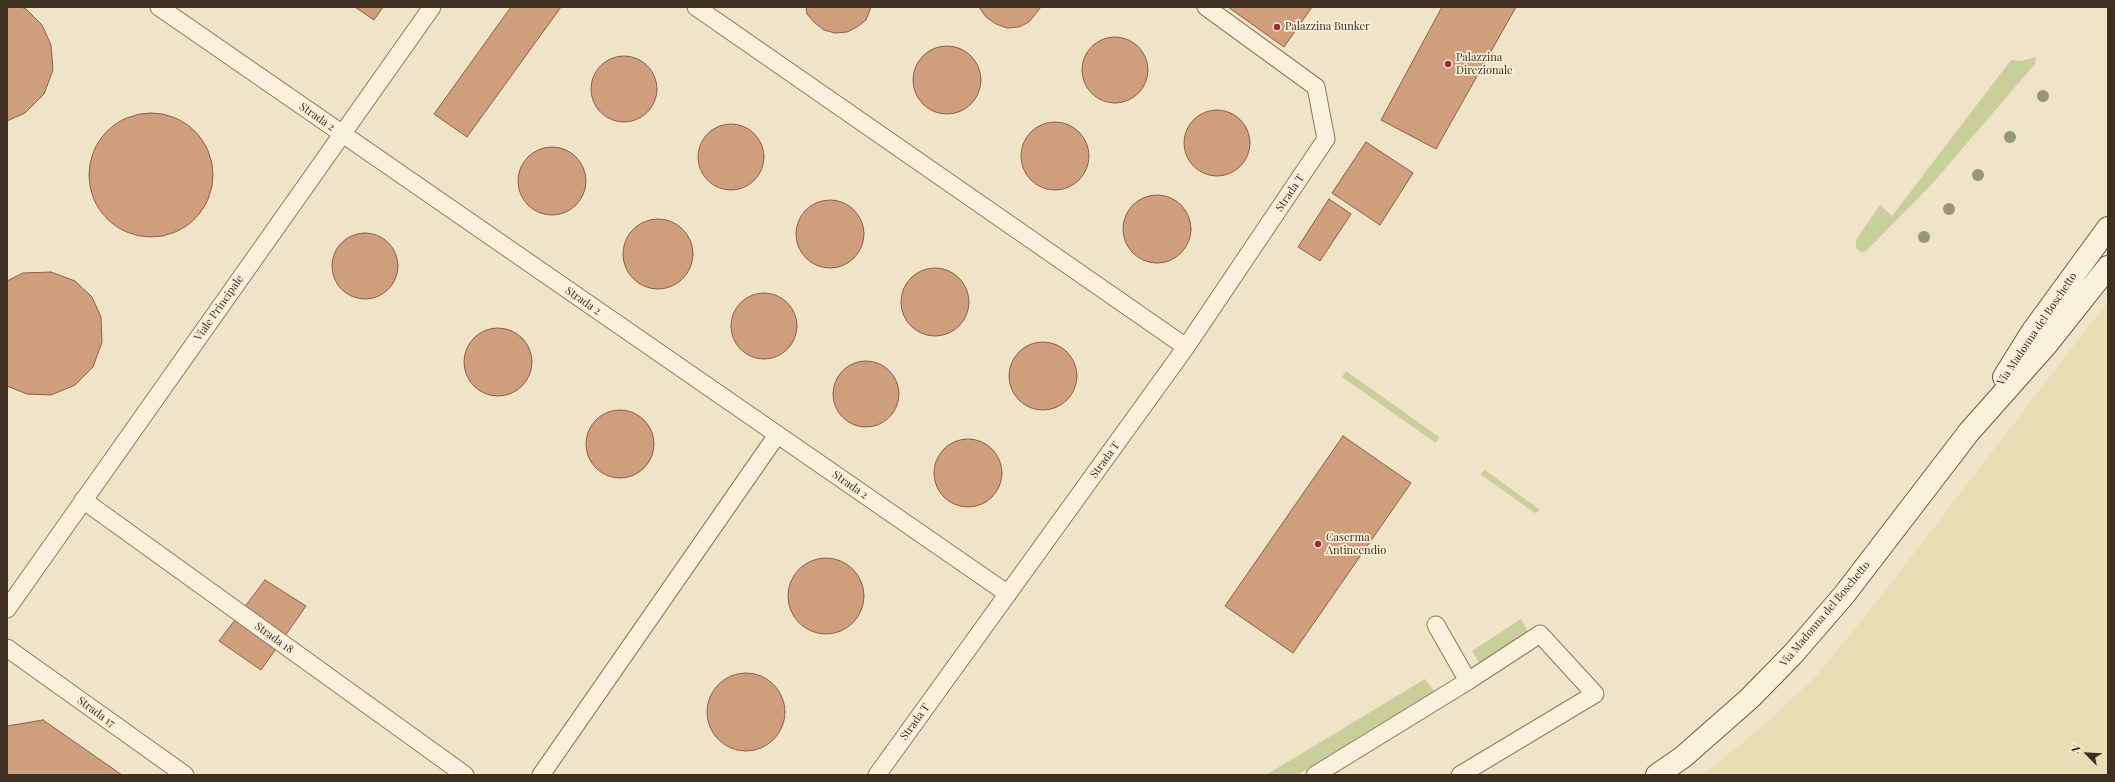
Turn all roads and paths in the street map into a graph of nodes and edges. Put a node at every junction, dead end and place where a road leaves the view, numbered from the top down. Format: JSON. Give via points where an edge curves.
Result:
{"nodes":[{"id":1,"x":159,"y":7,"type":"edge"},
{"id":2,"x":432,"y":7,"type":"edge"},
{"id":3,"x":696,"y":7,"type":"edge"},
{"id":4,"x":1206,"y":7,"type":"edge"},
{"id":5,"x":342,"y":134,"type":"junction"},
{"id":6,"x":2108,"y":228,"type":"edge"},
{"id":7,"x":2108,"y":267,"type":"edge"},
{"id":8,"x":1186,"y":348,"type":"junction"},
{"id":9,"x":1969,"y":432,"type":"junction"},
{"id":10,"x":777,"y":435,"type":"junction"},
{"id":11,"x":83,"y":500,"type":"junction"},
{"id":12,"x":1008,"y":594,"type":"junction"},
{"id":13,"x":7,"y":609,"type":"edge"},
{"id":14,"x":1436,"y":625,"type":"dead end"},
{"id":15,"x":7,"y":648,"type":"edge"},
{"id":16,"x":1468,"y":681,"type":"junction"},
{"id":17,"x":185,"y":775,"type":"edge"},
{"id":18,"x":465,"y":775,"type":"edge"},
{"id":19,"x":541,"y":775,"type":"edge"},
{"id":20,"x":877,"y":775,"type":"edge"},
{"id":21,"x":1315,"y":775,"type":"edge"},
{"id":22,"x":1460,"y":775,"type":"edge"},
{"id":23,"x":1658,"y":775,"type":"edge"}],
"edges":[{"from":1,"to":5,"type":"lane","name":"Strada 2"},
{"from":2,"to":5,"type":"lane","name":"Viale Principale"},
{"from":3,"to":8,"type":"lane"},
{"from":4,"to":8,"type":"lane","name":"Strada T","via":[[1316,87],[1326,139]]},
{"from":5,"to":10,"type":"lane","name":"Strada 2"},
{"from":5,"to":11,"type":"lane","name":"Viale Principale"},
{"from":6,"to":9,"type":"main road","name":"Via Madonna del Boschetto","via":[[2032,332]]},
{"from":7,"to":9,"type":"main road","name":"Via Madonna del Boschetto","via":[[2047,344]]},
{"from":8,"to":12,"type":"lane","name":"Strada T"},
{"from":9,"to":23,"type":"main road","name":"Via Madonna del Boschetto","via":[[1844,595],[1793,654],[1750,698]]},
{"from":10,"to":12,"type":"lane","name":"Strada 2"},
{"from":10,"to":19,"type":"lane"},
{"from":11,"to":13,"type":"lane","name":"Viale Principale"},
{"from":11,"to":18,"type":"lane","name":"Strada 18"},
{"from":12,"to":20,"type":"lane","name":"Strada T"},
{"from":14,"to":16,"type":"lane"},
{"from":15,"to":17,"type":"lane","name":"Strada 17"},
{"from":16,"to":21,"type":"lane"},
{"from":16,"to":22,"type":"lane","via":[[1540,634],[1595,694]]}]}
